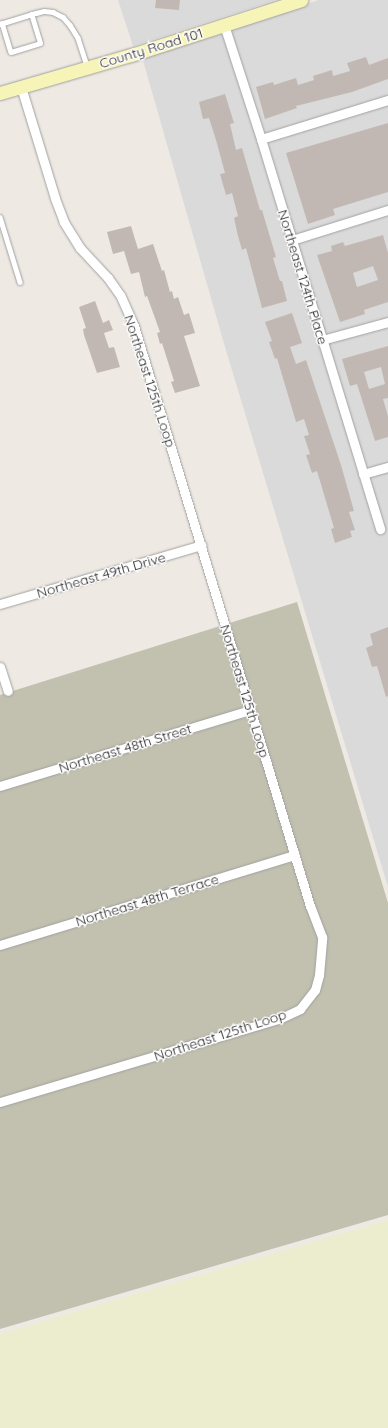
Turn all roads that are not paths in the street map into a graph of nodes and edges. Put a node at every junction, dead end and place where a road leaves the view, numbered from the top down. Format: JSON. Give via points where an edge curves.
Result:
{"nodes":[{"id":1,"x":302,"y":0,"type":"edge"},
{"id":2,"x":31,"y":14,"type":"junction"},
{"id":3,"x":1,"y":24,"type":"edge"},
{"id":4,"x":224,"y":25,"type":"junction"},
{"id":5,"x":88,"y":67,"type":"junction"},
{"id":6,"x":21,"y":87,"type":"junction"},
{"id":7,"x":0,"y":93,"type":"edge"},
{"id":8,"x":388,"y":100,"type":"edge"},
{"id":9,"x":261,"y":139,"type":"junction"},
{"id":10,"x":388,"y":210,"type":"edge"},
{"id":11,"x":0,"y":217,"type":"edge"},
{"id":12,"x":1,"y":224,"type":"edge"},
{"id":13,"x":292,"y":240,"type":"junction"},
{"id":14,"x":20,"y":282,"type":"dead end"},
{"id":15,"x":388,"y":322,"type":"edge"},
{"id":16,"x":322,"y":340,"type":"junction"},
{"id":17,"x":388,"y":467,"type":"edge"},
{"id":18,"x":363,"y":474,"type":"junction"},
{"id":19,"x":380,"y":529,"type":"dead end"},
{"id":20,"x":202,"y":545,"type":"junction"},
{"id":21,"x":0,"y":604,"type":"edge"},
{"id":22,"x":0,"y":667,"type":"edge"},
{"id":23,"x":8,"y":691,"type":"dead end"},
{"id":24,"x":250,"y":710,"type":"junction"},
{"id":25,"x":0,"y":786,"type":"edge"},
{"id":26,"x":295,"y":855,"type":"junction"},
{"id":27,"x":0,"y":945,"type":"edge"},
{"id":28,"x":0,"y":1102,"type":"edge"}],
"edges":[{"from":1,"to":4,"type":"street","name":"County Road 101"},
{"from":2,"to":3,"type":"lane"},
{"from":2,"to":3,"type":"lane","via":[[40,43],[11,52]]},
{"from":2,"to":5,"type":"lane","via":[[44,11],[63,17],[78,38]]},
{"from":4,"to":5,"type":"street","name":"County Road 101"},
{"from":4,"to":9,"type":"street","name":"Northeast 124th Place"},
{"from":5,"to":6,"type":"street","name":"County Road 101"},
{"from":6,"to":7,"type":"street","name":"County Road 101"},
{"from":6,"to":20,"type":"street","name":"Northeast 125th Loop","via":[[64,222],[80,248],[108,278],[129,312]]},
{"from":8,"to":9,"type":"street"},
{"from":9,"to":13,"type":"street","name":"Northeast 124th Place"},
{"from":10,"to":13,"type":"street"},
{"from":11,"to":12,"type":"lane"},
{"from":12,"to":14,"type":"lane"},
{"from":13,"to":16,"type":"street","name":"Northeast 124th Place"},
{"from":15,"to":16,"type":"street"},
{"from":16,"to":18,"type":"street","name":"Northeast 124th Place"},
{"from":17,"to":18,"type":"street"},
{"from":18,"to":19,"type":"street","name":"Northeast 124th Place"},
{"from":20,"to":21,"type":"street","name":"Northeast 49th Drive"},
{"from":20,"to":24,"type":"street","name":"Northeast 125th Loop"},
{"from":22,"to":23,"type":"street"},
{"from":24,"to":25,"type":"street","name":"Northeast 48th Street"},
{"from":24,"to":26,"type":"street","name":"Northeast 125th Loop"},
{"from":26,"to":27,"type":"street","name":"Northeast 48th Terrace"},
{"from":26,"to":28,"type":"street","name":"Northeast 125th Loop","via":[[322,937],[319,975],[315,990],[300,1009],[281,1018]]}]}
